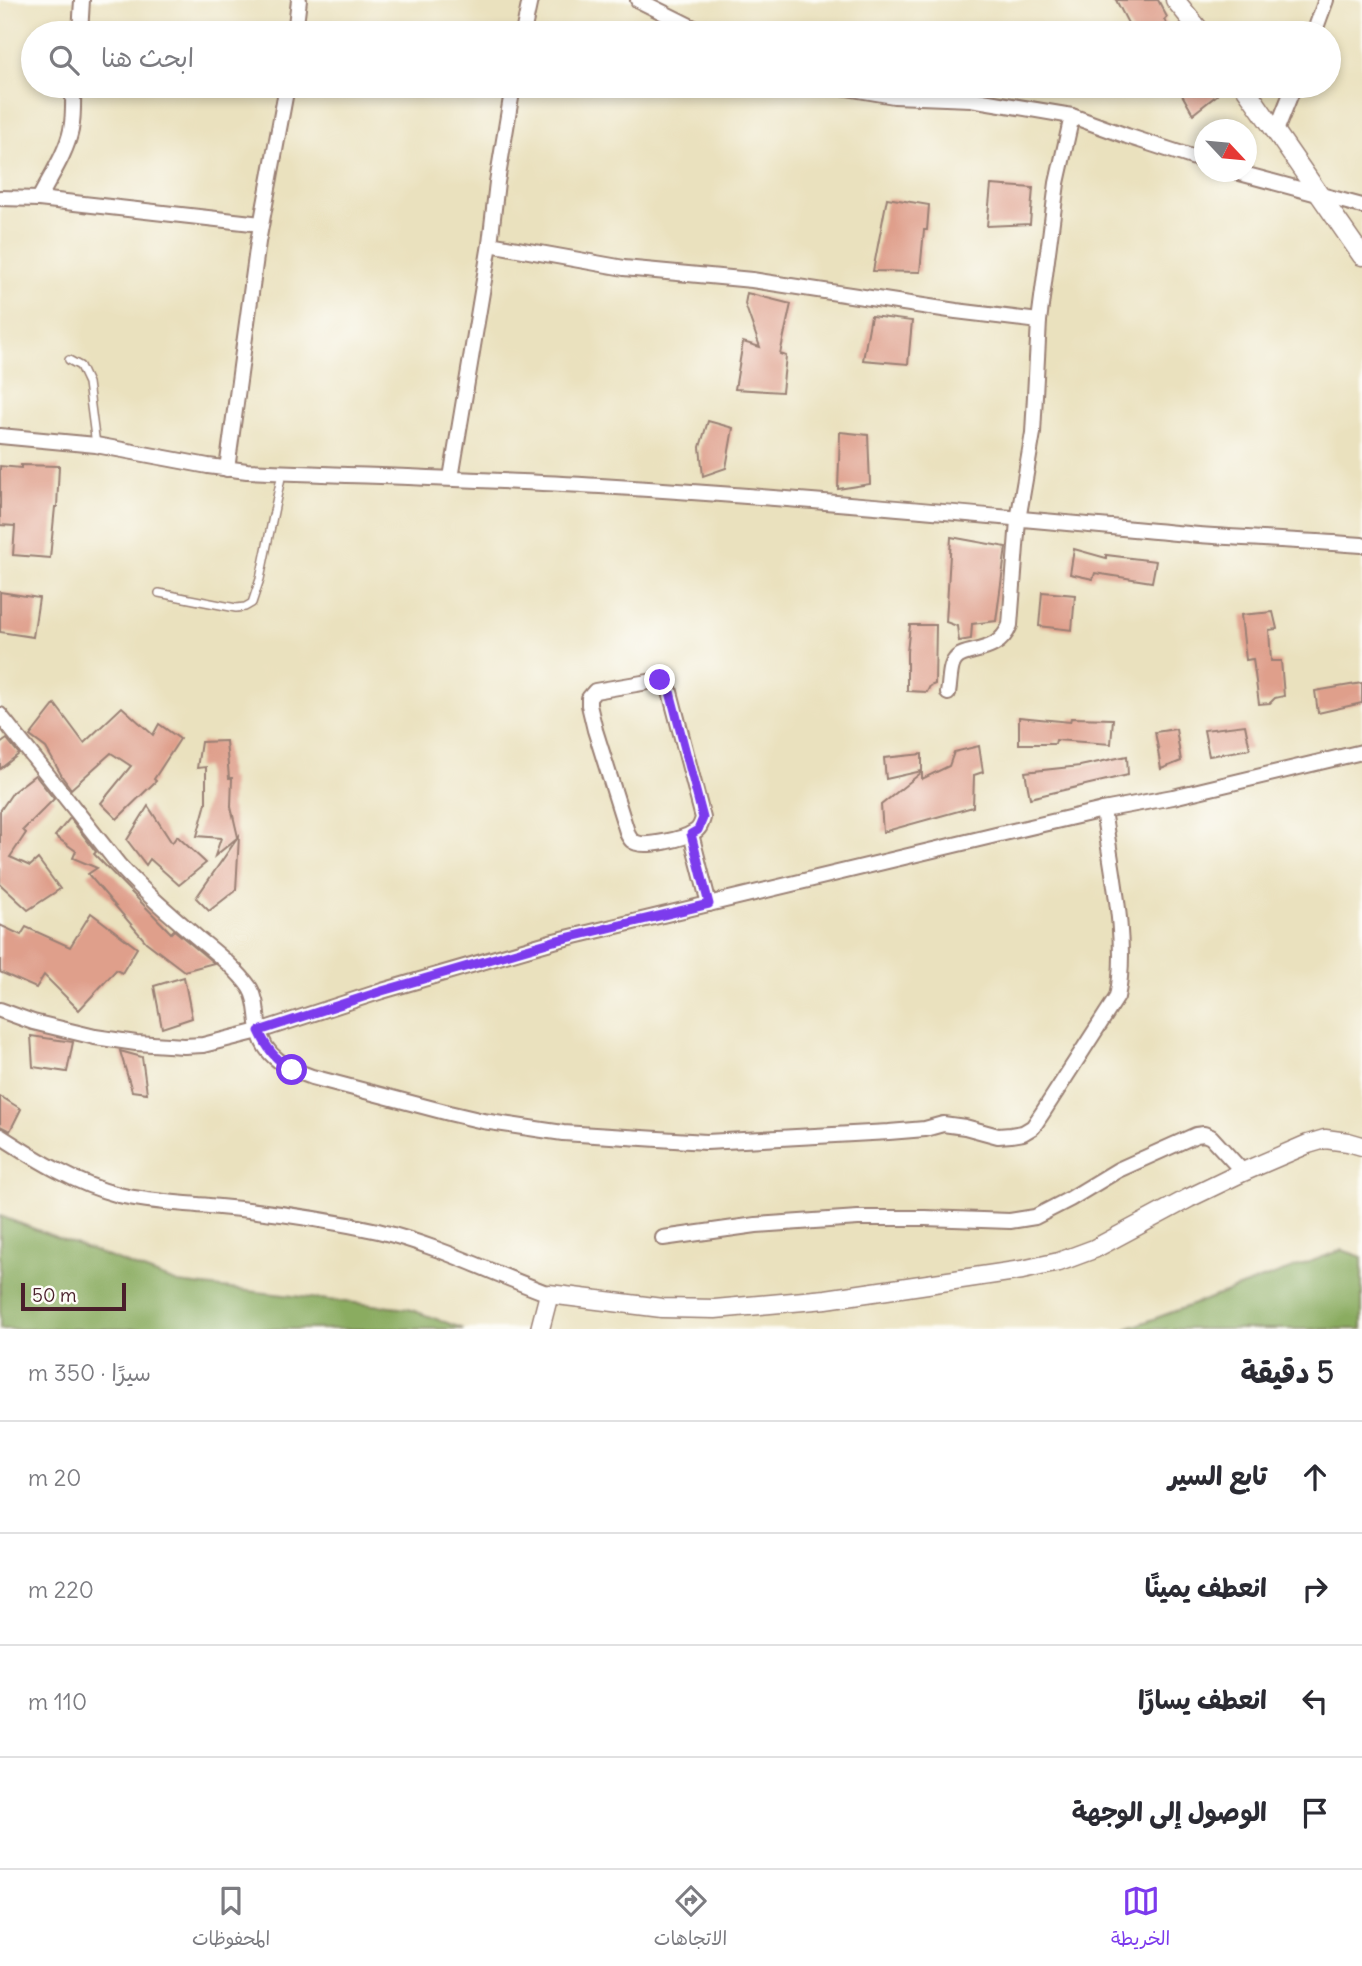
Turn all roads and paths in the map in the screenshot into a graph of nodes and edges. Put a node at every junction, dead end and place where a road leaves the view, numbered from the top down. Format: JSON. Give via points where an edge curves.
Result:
{"nodes":[{"id":1,"x":82,"y":0,"type":"edge"},
{"id":2,"x":299,"y":0,"type":"edge"},
{"id":3,"x":530,"y":0,"type":"edge"},
{"id":4,"x":638,"y":0,"type":"edge"},
{"id":5,"x":1175,"y":0,"type":"edge"},
{"id":6,"x":1326,"y":0,"type":"edge"},
{"id":7,"x":81,"y":21,"type":"edge"},
{"id":8,"x":296,"y":21,"type":"edge"},
{"id":9,"x":526,"y":21,"type":"edge"},
{"id":10,"x":680,"y":21,"type":"edge"},
{"id":11,"x":1192,"y":21,"type":"edge"},
{"id":12,"x":1318,"y":21,"type":"edge"},
{"id":13,"x":73,"y":98,"type":"edge"},
{"id":14,"x":285,"y":98,"type":"edge"},
{"id":15,"x":511,"y":98,"type":"edge"},
{"id":16,"x":945,"y":98,"type":"edge"},
{"id":17,"x":1253,"y":98,"type":"edge"},
{"id":18,"x":1289,"y":98,"type":"edge"},
{"id":19,"x":1072,"y":116,"type":"junction"},
{"id":20,"x":1276,"y":131,"type":"junction"},
{"id":21,"x":1194,"y":158,"type":"edge"},
{"id":22,"x":1257,"y":177,"type":"edge"},
{"id":23,"x":1318,"y":194,"type":"junction"},
{"id":24,"x":0,"y":198,"type":"edge"},
{"id":25,"x":39,"y":199,"type":"junction"},
{"id":26,"x":1362,"y":206,"type":"edge"},
{"id":27,"x":261,"y":225,"type":"junction"},
{"id":28,"x":489,"y":244,"type":"junction"},
{"id":29,"x":1362,"y":256,"type":"edge"},
{"id":30,"x":1039,"y":321,"type":"junction"},
{"id":31,"x":69,"y":360,"type":"dead end"},
{"id":32,"x":0,"y":436,"type":"edge"},
{"id":33,"x":96,"y":445,"type":"junction"},
{"id":34,"x":227,"y":468,"type":"junction"},
{"id":35,"x":282,"y":472,"type":"junction"},
{"id":36,"x":451,"y":478,"type":"junction"},
{"id":37,"x":1018,"y":520,"type":"junction"},
{"id":38,"x":1362,"y":545,"type":"edge"},
{"id":39,"x":159,"y":593,"type":"dead end"},
{"id":40,"x":948,"y":693,"type":"dead end"},
{"id":41,"x":0,"y":715,"type":"edge"},
{"id":42,"x":1362,"y":752,"type":"edge"},
{"id":43,"x":1103,"y":810,"type":"junction"},
{"id":44,"x":691,"y":834,"type":"junction"},
{"id":45,"x":709,"y":904,"type":"junction"},
{"id":46,"x":0,"y":1010,"type":"edge"},
{"id":47,"x":259,"y":1031,"type":"junction"},
{"id":48,"x":0,"y":1136,"type":"edge"},
{"id":49,"x":1362,"y":1146,"type":"edge"},
{"id":50,"x":1242,"y":1172,"type":"junction"},
{"id":51,"x":663,"y":1238,"type":"dead end"},
{"id":52,"x":549,"y":1294,"type":"junction"},
{"id":53,"x":541,"y":1326,"type":"edge"}],
"edges":[{"from":1,"to":7,"type":"street"},
{"from":2,"to":8,"type":"street"},
{"from":3,"to":9,"type":"street"},
{"from":4,"to":10,"type":"street"},
{"from":5,"to":11,"type":"street"},
{"from":6,"to":12,"type":"street"},
{"from":13,"to":25,"type":"street","via":[[71,132]]},
{"from":14,"to":27,"type":"street"},
{"from":15,"to":28,"type":"street"},
{"from":16,"to":19,"type":"street"},
{"from":17,"to":20,"type":"street"},
{"from":18,"to":20,"type":"street"},
{"from":19,"to":21,"type":"street"},
{"from":19,"to":30,"type":"street","via":[[1057,183]]},
{"from":20,"to":23,"type":"street"},
{"from":22,"to":23,"type":"street"},
{"from":23,"to":26,"type":"street"},
{"from":23,"to":29,"type":"street"},
{"from":24,"to":25,"type":"street"},
{"from":25,"to":27,"type":"street"},
{"from":27,"to":34,"type":"street"},
{"from":28,"to":30,"type":"street","via":[[624,268],[752,280]]},
{"from":28,"to":36,"type":"street"},
{"from":30,"to":37,"type":"street","via":[[1033,433]]},
{"from":31,"to":33,"type":"lane","via":[[80,366],[88,383]]},
{"from":32,"to":33,"type":"street"},
{"from":33,"to":34,"type":"street"},
{"from":34,"to":35,"type":"street"},
{"from":35,"to":36,"type":"street"},
{"from":35,"to":39,"type":"lane","via":[[252,603],[236,608]]},
{"from":36,"to":37,"type":"street","via":[[860,504]]},
{"from":37,"to":38,"type":"street"},
{"from":37,"to":40,"type":"street","via":[[1010,625],[991,648],[953,661]]},
{"from":41,"to":47,"type":"street","via":[[119,865],[250,988],[258,1008]]},
{"from":42,"to":43,"type":"street"},
{"from":43,"to":45,"type":"street"},
{"from":43,"to":47,"type":"street","via":[[1121,950],[1117,997],[1044,1112],[1023,1133],[998,1136],[943,1124],[889,1132],[706,1142],[563,1133],[449,1113],[312,1077],[277,1060]]},
{"from":44,"to":44,"type":"street","via":[[649,845],[629,839],[589,705],[595,691],[665,682],[703,818]]},
{"from":44,"to":45,"type":"street"},
{"from":45,"to":47,"type":"street","via":[[554,941]]},
{"from":46,"to":47,"type":"street","via":[[33,1022],[136,1043],[203,1045]]},
{"from":48,"to":52,"type":"street","via":[[64,1174],[118,1195],[381,1232]]},
{"from":49,"to":50,"type":"street","via":[[1325,1139]]},
{"from":50,"to":51,"type":"street","via":[[1204,1134],[1118,1170],[1035,1217],[1010,1221],[858,1218]]},
{"from":50,"to":52,"type":"street","via":[[1094,1249],[1023,1270],[826,1299],[715,1308],[662,1308]]},
{"from":52,"to":53,"type":"street"}]}
